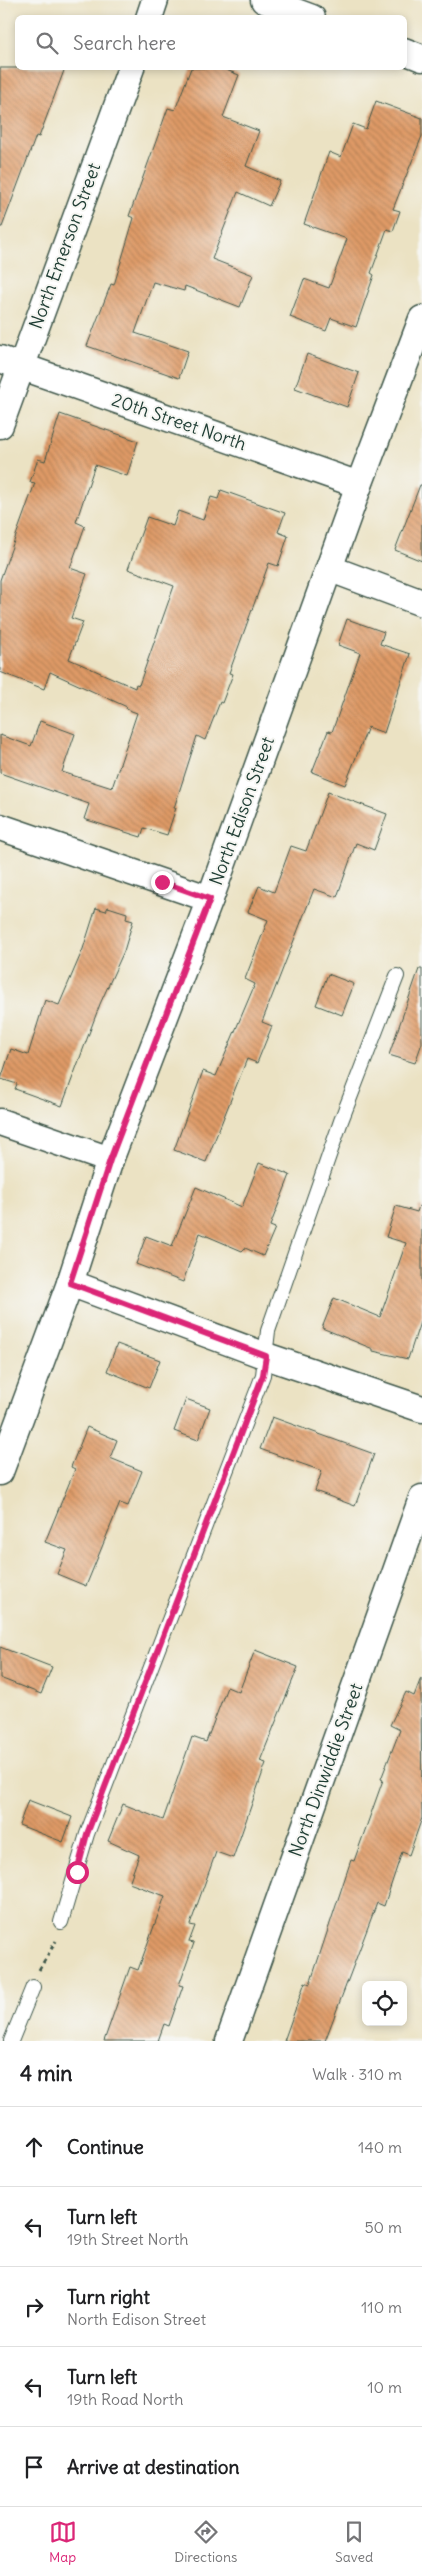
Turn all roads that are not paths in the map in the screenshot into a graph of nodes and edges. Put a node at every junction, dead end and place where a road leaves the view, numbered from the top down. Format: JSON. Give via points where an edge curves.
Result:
{"nodes":[{"id":1,"x":155,"y":0,"type":"edge"},
{"id":2,"x":264,"y":0,"type":"edge"},
{"id":3,"x":150,"y":15,"type":"edge"},
{"id":4,"x":304,"y":15,"type":"edge"},
{"id":5,"x":407,"y":53,"type":"edge"},
{"id":6,"x":422,"y":58,"type":"edge"},
{"id":7,"x":130,"y":70,"type":"edge"},
{"id":8,"x":422,"y":319,"type":"edge"},
{"id":9,"x":11,"y":363,"type":"edge"},
{"id":10,"x":0,"y":425,"type":"edge"},
{"id":11,"x":359,"y":485,"type":"junction"},
{"id":12,"x":331,"y":569,"type":"junction"},
{"id":13,"x":422,"y":603,"type":"edge"},
{"id":14,"x":0,"y":827,"type":"edge"},
{"id":15,"x":210,"y":899,"type":"junction"},
{"id":16,"x":397,"y":976,"type":"dead end"},
{"id":17,"x":0,"y":1122,"type":"edge"},
{"id":18,"x":110,"y":1160,"type":"junction"},
{"id":19,"x":70,"y":1283,"type":"junction"},
{"id":20,"x":266,"y":1356,"type":"junction"},
{"id":21,"x":422,"y":1409,"type":"edge"},
{"id":22,"x":0,"y":1472,"type":"edge"},
{"id":23,"x":422,"y":1498,"type":"edge"},
{"id":24,"x":61,"y":1922,"type":"road end"},
{"id":25,"x":34,"y":1987,"type":"road end"},
{"id":26,"x":11,"y":2041,"type":"edge"},
{"id":27,"x":230,"y":2041,"type":"edge"}],
"edges":[{"from":1,"to":3,"type":"street"},
{"from":2,"to":4,"type":"street"},
{"from":5,"to":6,"type":"street"},
{"from":7,"to":9,"type":"street","name":"North Emerson Street"},
{"from":8,"to":11,"type":"street","name":"North Edison Street"},
{"from":9,"to":10,"type":"street","name":"North Emerson Street"},
{"from":9,"to":11,"type":"street","name":"20th Street North"},
{"from":11,"to":12,"type":"street","name":"North Edison Street"},
{"from":12,"to":13,"type":"street"},
{"from":12,"to":15,"type":"street","name":"North Edison Street"},
{"from":14,"to":15,"type":"street"},
{"from":15,"to":18,"type":"street","name":"North Edison Street"},
{"from":16,"to":20,"type":"lane","via":[[341,1121],[268,1331]]},
{"from":17,"to":18,"type":"street"},
{"from":18,"to":19,"type":"street","name":"North Edison Street"},
{"from":19,"to":20,"type":"street"},
{"from":19,"to":22,"type":"street","name":"North Edison Street"},
{"from":20,"to":21,"type":"street"},
{"from":20,"to":24,"type":"lane","via":[[263,1375],[87,1834]]},
{"from":23,"to":27,"type":"street","name":"North Dinwiddie Street"},
{"from":25,"to":26,"type":"lane"}]}
